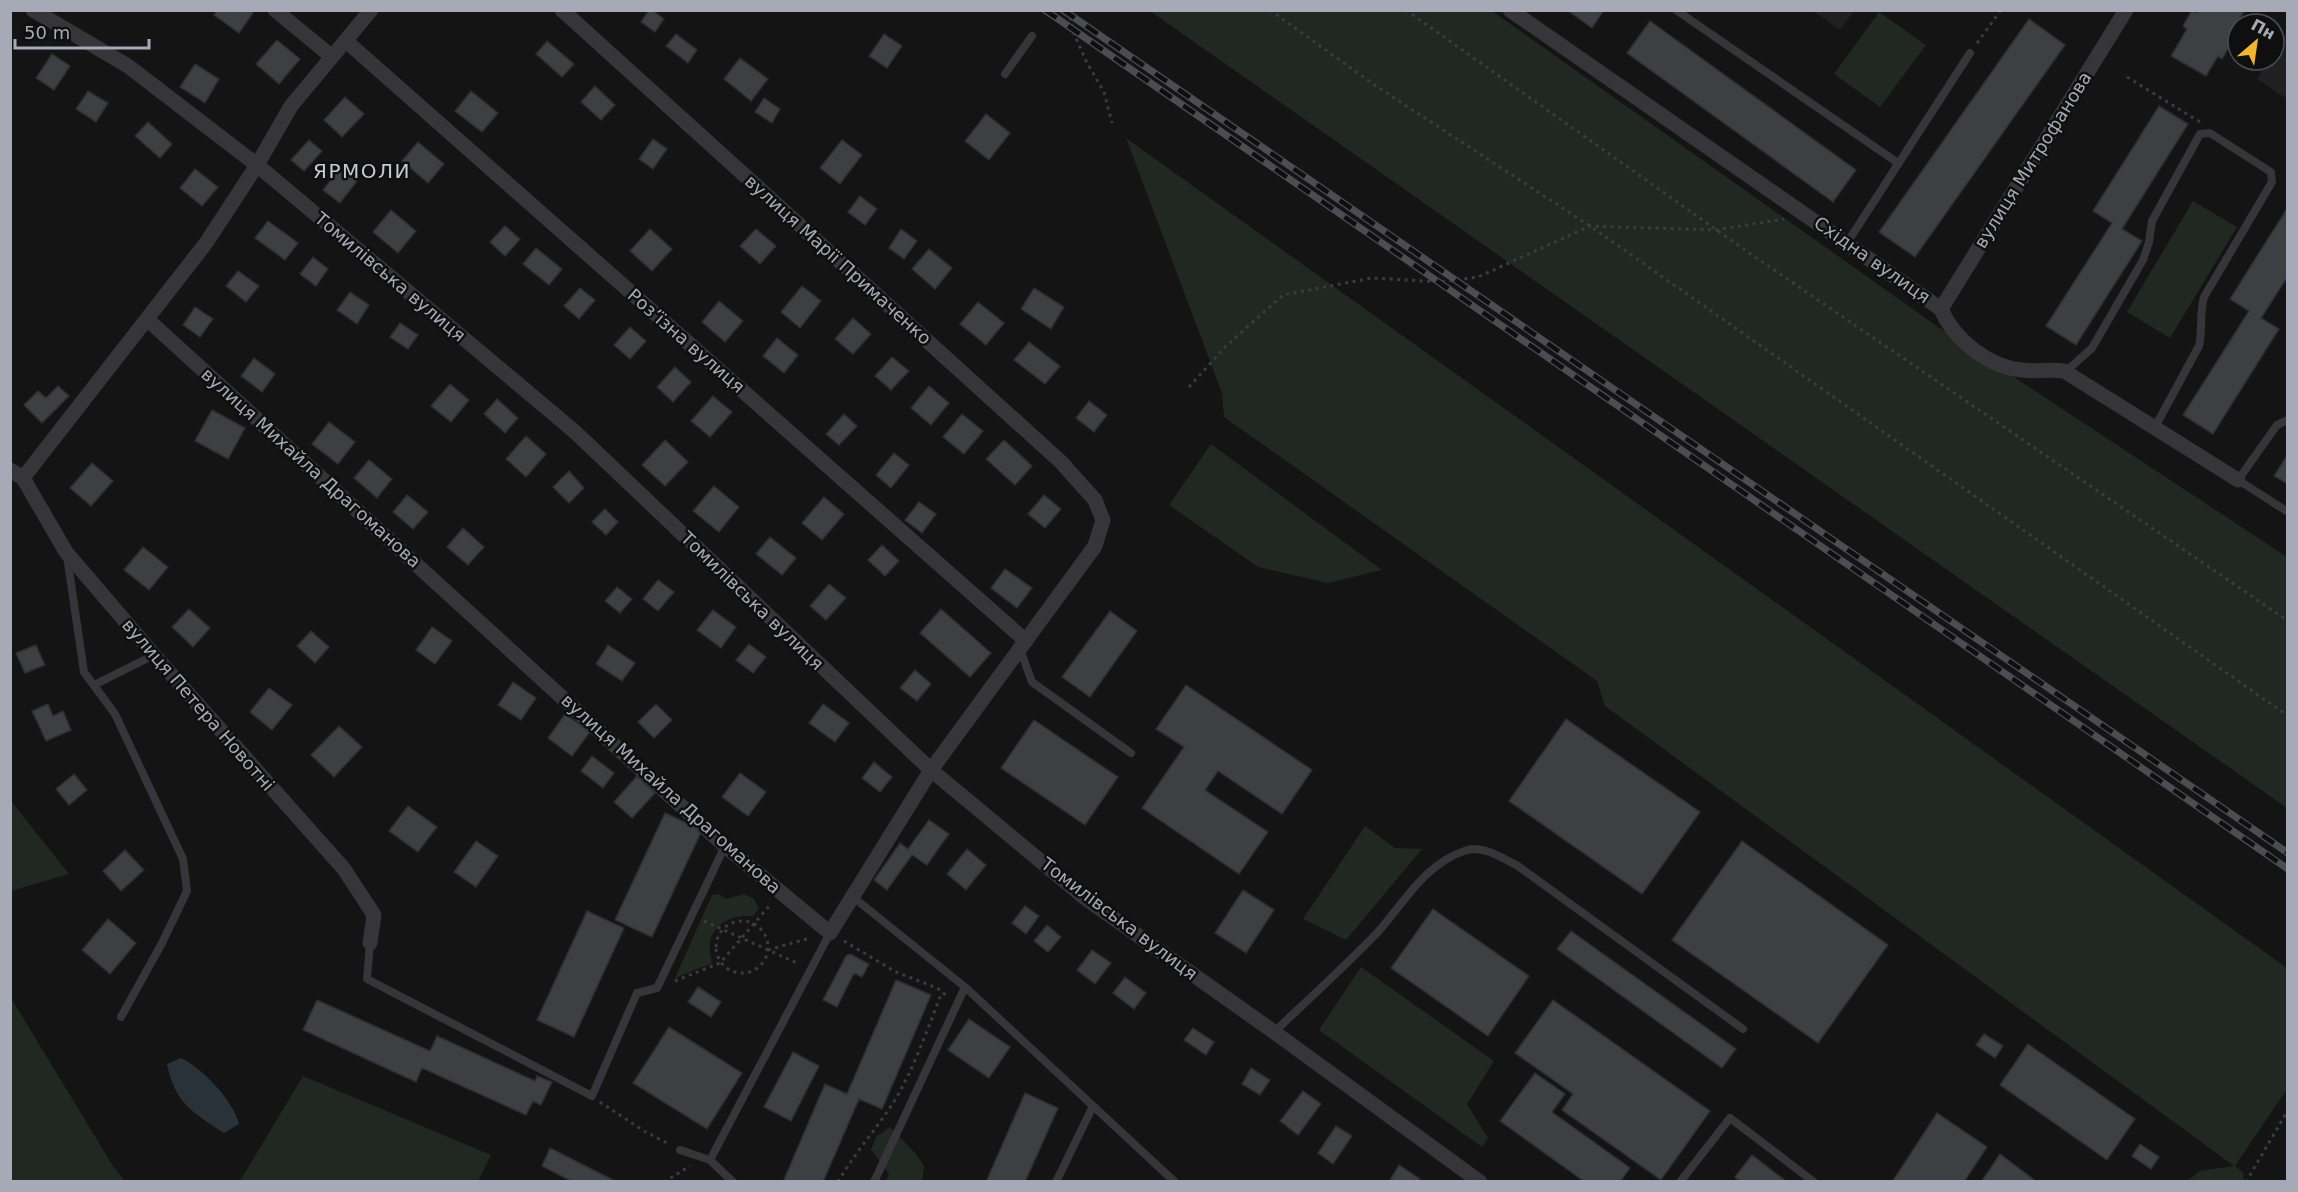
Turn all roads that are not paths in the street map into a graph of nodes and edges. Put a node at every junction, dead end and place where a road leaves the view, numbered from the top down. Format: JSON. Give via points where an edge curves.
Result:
{"nodes":[{"id":1,"x":33,"y":10,"type":"edge"},
{"id":2,"x":275,"y":10,"type":"edge"},
{"id":3,"x":371,"y":10,"type":"edge"},
{"id":4,"x":562,"y":10,"type":"edge"},
{"id":5,"x":1510,"y":10,"type":"edge"},
{"id":6,"x":1676,"y":10,"type":"edge"},
{"id":7,"x":2126,"y":10,"type":"edge"},
{"id":8,"x":1032,"y":36,"type":"dead end"},
{"id":9,"x":346,"y":41,"type":"junction"},
{"id":10,"x":1970,"y":53,"type":"road end"},
{"id":11,"x":331,"y":56,"type":"junction"},
{"id":12,"x":1005,"y":74,"type":"dead end"},
{"id":13,"x":1898,"y":163,"type":"junction"},
{"id":14,"x":257,"y":165,"type":"junction"},
{"id":15,"x":1846,"y":243,"type":"junction"},
{"id":16,"x":1941,"y":309,"type":"junction"},
{"id":17,"x":147,"y":319,"type":"junction"},
{"id":18,"x":2064,"y":370,"type":"junction"},
{"id":19,"x":2288,"y":420,"type":"edge"},
{"id":20,"x":2155,"y":427,"type":"junction"},
{"id":21,"x":17,"y":474,"type":"edge"},
{"id":22,"x":2238,"y":480,"type":"junction"},
{"id":23,"x":2288,"y":512,"type":"edge"},
{"id":24,"x":66,"y":552,"type":"junction"},
{"id":25,"x":1023,"y":645,"type":"junction"},
{"id":26,"x":154,"y":655,"type":"junction"},
{"id":27,"x":94,"y":685,"type":"junction"},
{"id":28,"x":1131,"y":753,"type":"dead end"},
{"id":29,"x":931,"y":770,"type":"junction"},
{"id":30,"x":725,"y":846,"type":"junction"},
{"id":31,"x":853,"y":897,"type":"junction"},
{"id":32,"x":830,"y":933,"type":"junction"},
{"id":33,"x":370,"y":943,"type":"joint"},
{"id":34,"x":965,"y":987,"type":"junction"},
{"id":35,"x":120,"y":1017,"type":"dead end"},
{"id":36,"x":1743,"y":1029,"type":"dead end"},
{"id":37,"x":1274,"y":1032,"type":"junction"},
{"id":38,"x":1093,"y":1106,"type":"junction"},
{"id":39,"x":680,"y":1150,"type":"road end"},
{"id":40,"x":710,"y":1160,"type":"junction"},
{"id":41,"x":733,"y":1182,"type":"edge"},
{"id":42,"x":874,"y":1182,"type":"edge"},
{"id":43,"x":1056,"y":1182,"type":"edge"},
{"id":44,"x":1175,"y":1182,"type":"edge"},
{"id":45,"x":1480,"y":1182,"type":"edge"},
{"id":46,"x":1680,"y":1182,"type":"edge"},
{"id":47,"x":1814,"y":1182,"type":"edge"}],
"edges":[{"from":1,"to":14,"type":"street","name":"Томилівська вулиця","via":[[128,66]]},
{"from":2,"to":11,"type":"street"},
{"from":3,"to":9,"type":"street"},
{"from":4,"to":25,"type":"street","name":"вулиця Марії Примаченко","via":[[1061,462],[1095,500],[1103,520],[1095,546]]},
{"from":5,"to":15,"type":"street","name":"Східна вулиця"},
{"from":6,"to":13,"type":"lane"},
{"from":7,"to":16,"type":"street","name":"вулиця Митрофанова"},
{"from":8,"to":12,"type":"lane"},
{"from":9,"to":11,"type":"street"},
{"from":9,"to":25,"type":"street","name":"Розʼїзна вулиця"},
{"from":10,"to":13,"type":"lane"},
{"from":11,"to":14,"type":"street","via":[[291,106]]},
{"from":13,"to":15,"type":"lane"},
{"from":14,"to":17,"type":"street","via":[[206,243]]},
{"from":14,"to":29,"type":"street","name":"Томилівська вулиця","via":[[574,431]]},
{"from":15,"to":16,"type":"street","name":"Східна вулиця"},
{"from":16,"to":18,"type":"street","name":"Східна вулиця","via":[[1961,341],[2003,367]]},
{"from":17,"to":21,"type":"street"},
{"from":17,"to":30,"type":"street","name":"вулиця Михайла Драгоманова"},
{"from":18,"to":20,"type":"street"},
{"from":18,"to":20,"type":"lane","via":[[2092,348],[2143,260],[2152,221],[2165,195],[2200,134],[2210,133],[2271,172],[2272,182],[2204,297],[2199,346]]},
{"from":19,"to":22,"type":"lane","via":[[2277,425]]},
{"from":20,"to":22,"type":"street"},
{"from":21,"to":24,"type":"street","name":"вулиця Петера Новотні"},
{"from":22,"to":23,"type":"lane"},
{"from":24,"to":26,"type":"street","name":"вулиця Петера Новотні"},
{"from":24,"to":27,"type":"lane","via":[[84,672]]},
{"from":25,"to":28,"type":"lane","via":[[1032,682]]},
{"from":25,"to":29,"type":"street"},
{"from":26,"to":27,"type":"lane"},
{"from":26,"to":33,"type":"street","name":"вулиця Петера Новотні","via":[[344,869],[374,915]]},
{"from":27,"to":35,"type":"lane","via":[[115,714],[183,859],[187,891]]},
{"from":29,"to":31,"type":"street"},
{"from":29,"to":37,"type":"street","name":"Томилівська вулиця","via":[[1085,898]]},
{"from":30,"to":32,"type":"street","name":"вулиця Михайла Драгоманова"},
{"from":30,"to":33,"type":"lane","via":[[657,988],[637,993],[591,1096],[367,979]]},
{"from":31,"to":32,"type":"street"},
{"from":31,"to":34,"type":"lane"},
{"from":32,"to":40,"type":"lane"},
{"from":34,"to":38,"type":"lane"},
{"from":34,"to":42,"type":"lane"},
{"from":36,"to":37,"type":"lane","via":[[1518,866],[1491,853],[1469,850],[1442,863],[1415,884],[1378,931]]},
{"from":37,"to":45,"type":"street","name":"Томилівська вулиця"},
{"from":38,"to":43,"type":"lane"},
{"from":38,"to":44,"type":"lane"},
{"from":39,"to":40,"type":"lane"},
{"from":40,"to":41,"type":"lane"},
{"from":46,"to":47,"type":"lane","via":[[1730,1118]]}]}
